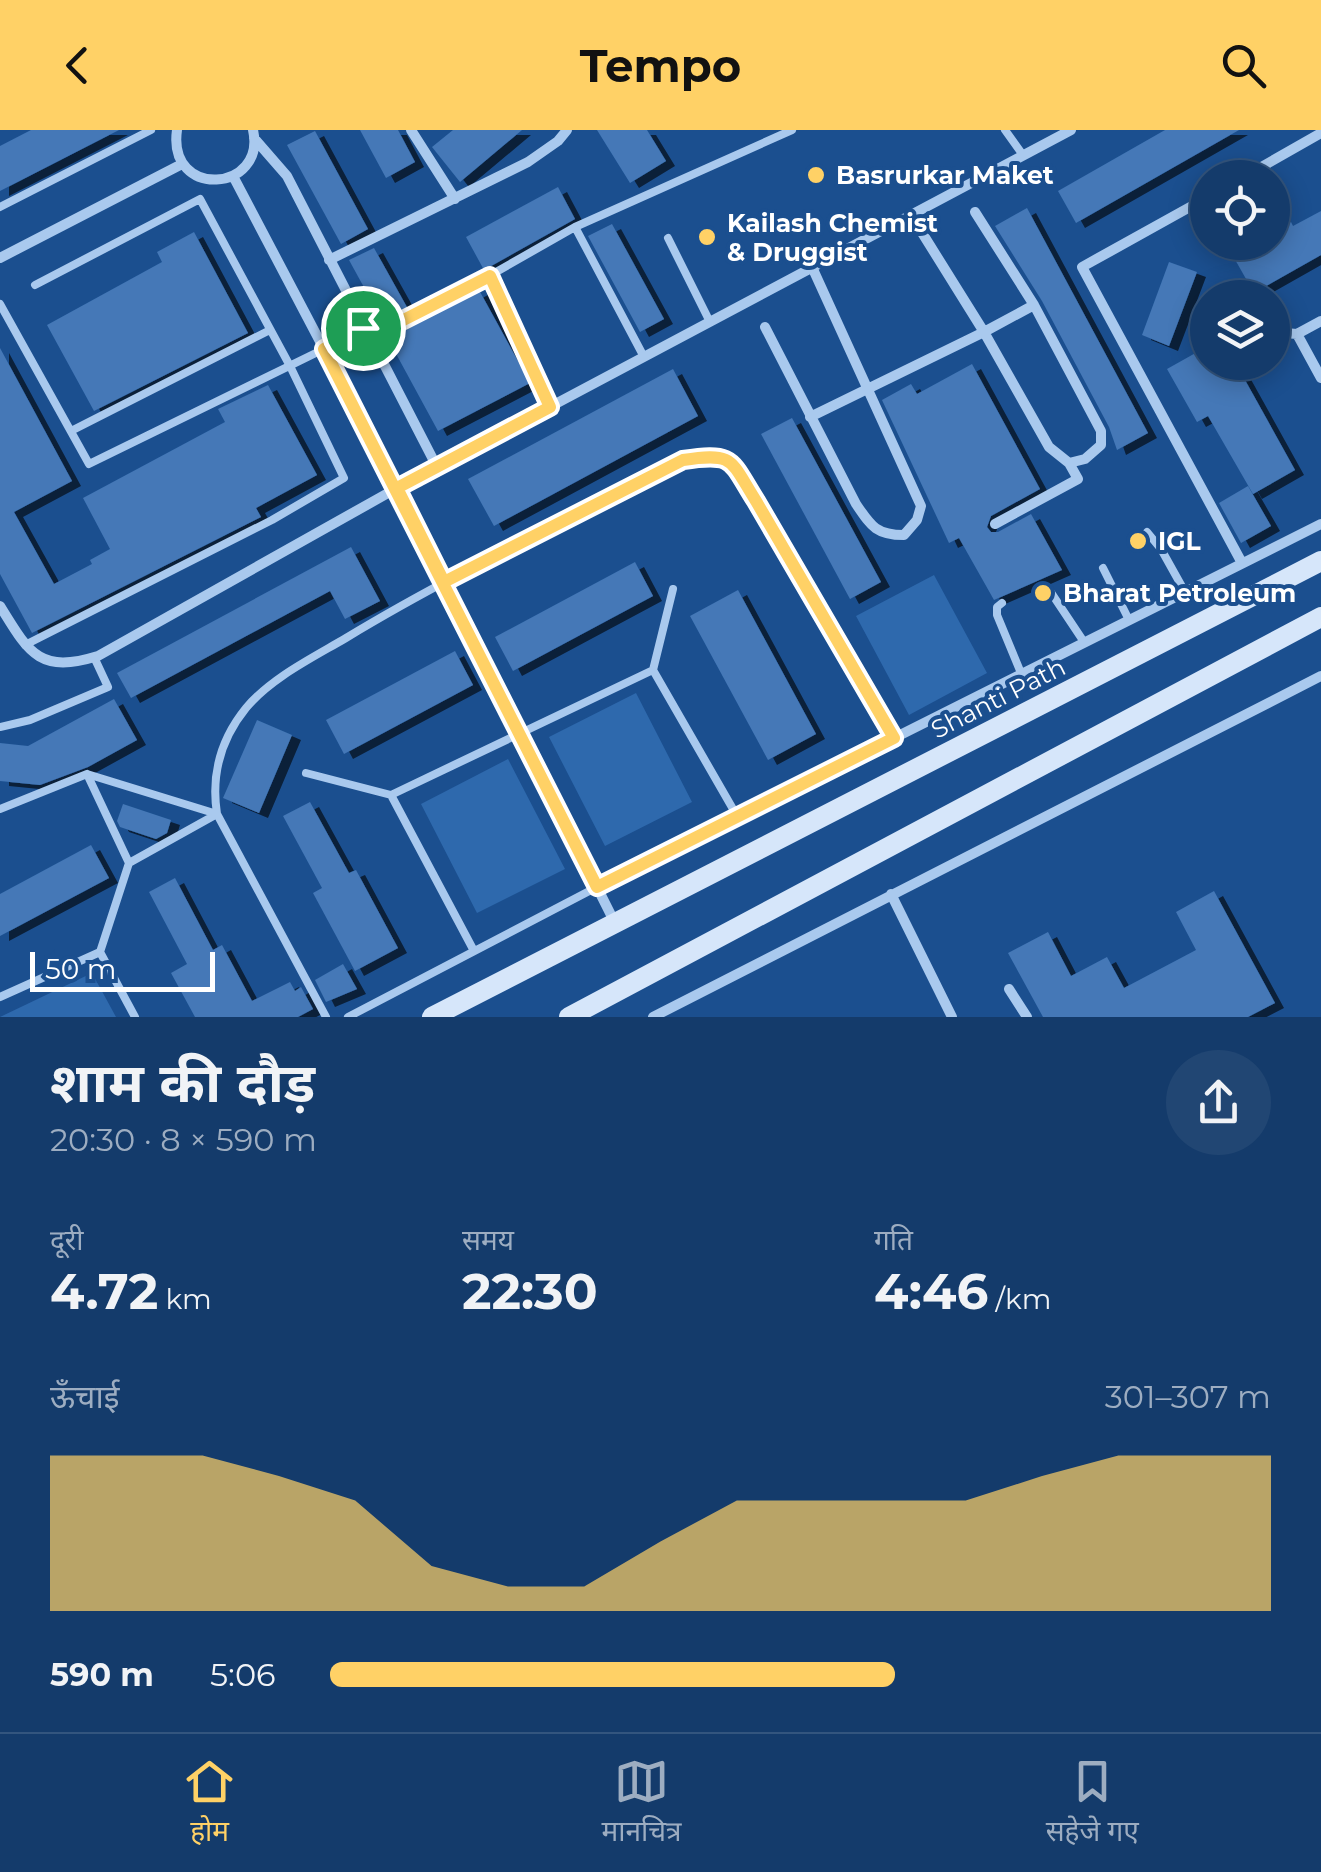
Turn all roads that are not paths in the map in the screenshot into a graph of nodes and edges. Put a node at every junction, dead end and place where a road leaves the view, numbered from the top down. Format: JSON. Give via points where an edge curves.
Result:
{"nodes":[{"id":1,"x":151,"y":130,"type":"edge"},
{"id":2,"x":176,"y":130,"type":"edge"},
{"id":3,"x":567,"y":130,"type":"edge"},
{"id":4,"x":792,"y":130,"type":"edge"},
{"id":5,"x":1005,"y":130,"type":"edge"},
{"id":6,"x":1070,"y":130,"type":"edge"},
{"id":7,"x":417,"y":132,"type":"edge"},
{"id":8,"x":254,"y":134,"type":"edge"},
{"id":9,"x":1321,"y":134,"type":"edge"},
{"id":10,"x":1023,"y":155,"type":"junction"},
{"id":11,"x":1274,"y":160,"type":"edge"},
{"id":12,"x":182,"y":164,"type":"junction"},
{"id":13,"x":234,"y":176,"type":"junction"},
{"id":14,"x":455,"y":199,"type":"junction"},
{"id":15,"x":0,"y":207,"type":"edge"},
{"id":16,"x":1190,"y":207,"type":"edge"},
{"id":17,"x":976,"y":212,"type":"dead end"},
{"id":18,"x":910,"y":215,"type":"junction"},
{"id":19,"x":575,"y":227,"type":"junction"},
{"id":20,"x":668,"y":238,"type":"dead end"},
{"id":21,"x":0,"y":258,"type":"edge"},
{"id":22,"x":329,"y":260,"type":"junction"},
{"id":23,"x":812,"y":268,"type":"junction"},
{"id":24,"x":490,"y":276,"type":"junction"},
{"id":25,"x":35,"y":285,"type":"dead end"},
{"id":26,"x":0,"y":304,"type":"edge"},
{"id":27,"x":1034,"y":305,"type":"junction"},
{"id":28,"x":1321,"y":321,"type":"edge"},
{"id":29,"x":710,"y":322,"type":"junction"},
{"id":30,"x":766,"y":328,"type":"dead end"},
{"id":31,"x":270,"y":330,"type":"junction"},
{"id":32,"x":984,"y":332,"type":"junction"},
{"id":33,"x":366,"y":333,"type":"junction"},
{"id":34,"x":1290,"y":333,"type":"edge"},
{"id":35,"x":1297,"y":334,"type":"junction"},
{"id":36,"x":324,"y":349,"type":"junction"},
{"id":37,"x":644,"y":357,"type":"junction"},
{"id":38,"x":290,"y":366,"type":"junction"},
{"id":39,"x":1321,"y":378,"type":"edge"},
{"id":40,"x":867,"y":390,"type":"junction"},
{"id":41,"x":550,"y":407,"type":"junction"},
{"id":42,"x":810,"y":417,"type":"junction"},
{"id":43,"x":71,"y":431,"type":"junction"},
{"id":44,"x":1070,"y":463,"type":"junction"},
{"id":45,"x":436,"y":467,"type":"junction"},
{"id":46,"x":397,"y":488,"type":"junction"},
{"id":47,"x":995,"y":524,"type":"dead end"},
{"id":48,"x":1321,"y":524,"type":"edge"},
{"id":49,"x":1147,"y":532,"type":"dead end"},
{"id":50,"x":1321,"y":561,"type":"edge"},
{"id":51,"x":1242,"y":563,"type":"junction"},
{"id":52,"x":1104,"y":568,"type":"dead end"},
{"id":53,"x":444,"y":582,"type":"junction"},
{"id":54,"x":1048,"y":588,"type":"dead end"},
{"id":55,"x":673,"y":589,"type":"dead end"},
{"id":56,"x":1185,"y":592,"type":"junction"},
{"id":57,"x":1002,"y":603,"type":"dead end"},
{"id":58,"x":0,"y":606,"type":"edge"},
{"id":59,"x":1321,"y":618,"type":"edge"},
{"id":60,"x":4,"y":620,"type":"edge"},
{"id":61,"x":1129,"y":620,"type":"junction"},
{"id":62,"x":1084,"y":642,"type":"junction"},
{"id":63,"x":25,"y":645,"type":"junction"},
{"id":64,"x":94,"y":656,"type":"junction"},
{"id":65,"x":654,"y":670,"type":"junction"},
{"id":66,"x":1021,"y":674,"type":"junction"},
{"id":67,"x":1321,"y":676,"type":"edge"},
{"id":68,"x":0,"y":727,"type":"edge"},
{"id":69,"x":520,"y":734,"type":"junction"},
{"id":70,"x":894,"y":738,"type":"junction"},
{"id":71,"x":306,"y":773,"type":"dead end"},
{"id":72,"x":86,"y":774,"type":"junction"},
{"id":73,"x":391,"y":796,"type":"junction"},
{"id":74,"x":0,"y":810,"type":"edge"},
{"id":75,"x":218,"y":814,"type":"junction"},
{"id":76,"x":737,"y":816,"type":"junction"},
{"id":77,"x":129,"y":863,"type":"junction"},
{"id":78,"x":597,"y":887,"type":"junction"},
{"id":79,"x":891,"y":894,"type":"junction"},
{"id":80,"x":614,"y":921,"type":"junction"},
{"id":81,"x":474,"y":951,"type":"junction"},
{"id":82,"x":100,"y":952,"type":"junction"},
{"id":83,"x":1009,"y":988,"type":"dead end"},
{"id":84,"x":0,"y":997,"type":"edge"},
{"id":85,"x":135,"y":1017,"type":"edge"},
{"id":86,"x":326,"y":1017,"type":"edge"},
{"id":87,"x":348,"y":1017,"type":"edge"},
{"id":88,"x":432,"y":1017,"type":"edge"},
{"id":89,"x":569,"y":1017,"type":"edge"},
{"id":90,"x":653,"y":1017,"type":"edge"},
{"id":91,"x":952,"y":1017,"type":"edge"},
{"id":92,"x":1027,"y":1017,"type":"edge"}],
"edges":[{"from":1,"to":15,"type":"lane"},
{"from":2,"to":12,"type":"street"},
{"from":3,"to":14,"type":"street","via":[[528,162]]},
{"from":4,"to":19,"type":"lane"},
{"from":5,"to":10,"type":"lane"},
{"from":6,"to":10,"type":"street"},
{"from":7,"to":14,"type":"street"},
{"from":8,"to":13,"type":"street","via":[[250,160]]},
{"from":8,"to":22,"type":"street","via":[[288,176]]},
{"from":9,"to":11,"type":"street"},
{"from":10,"to":18,"type":"street"},
{"from":12,"to":13,"type":"street","via":[[200,178]]},
{"from":12,"to":21,"type":"street"},
{"from":13,"to":36,"type":"street"},
{"from":14,"to":22,"type":"street"},
{"from":16,"to":51,"type":"street","via":[[1082,267]]},
{"from":17,"to":27,"type":"street"},
{"from":18,"to":23,"type":"street"},
{"from":18,"to":32,"type":"street"},
{"from":19,"to":24,"type":"lane"},
{"from":19,"to":37,"type":"lane"},
{"from":20,"to":29,"type":"lane"},
{"from":22,"to":33,"type":"street"},
{"from":23,"to":29,"type":"street"},
{"from":23,"to":40,"type":"street"},
{"from":24,"to":33,"type":"lane"},
{"from":24,"to":41,"type":"lane"},
{"from":25,"to":31,"type":"lane","via":[[200,199]]},
{"from":26,"to":43,"type":"lane"},
{"from":27,"to":32,"type":"street"},
{"from":27,"to":44,"type":"street","via":[[1100,430],[1101,446]]},
{"from":28,"to":35,"type":"street"},
{"from":29,"to":37,"type":"street"},
{"from":30,"to":42,"type":"street"},
{"from":31,"to":38,"type":"lane"},
{"from":31,"to":43,"type":"lane"},
{"from":32,"to":40,"type":"street"},
{"from":32,"to":44,"type":"street","via":[[1050,448]]},
{"from":33,"to":36,"type":"street"},
{"from":33,"to":45,"type":"street"},
{"from":34,"to":35,"type":"street"},
{"from":35,"to":39,"type":"street"},
{"from":36,"to":38,"type":"lane"},
{"from":36,"to":46,"type":"street"},
{"from":37,"to":41,"type":"street"},
{"from":38,"to":43,"type":"lane","via":[[90,464]]},
{"from":38,"to":63,"type":"lane","via":[[344,478]]},
{"from":40,"to":42,"type":"street"},
{"from":40,"to":42,"type":"street","via":[[921,506],[904,534],[886,535],[871,526]]},
{"from":41,"to":45,"type":"street"},
{"from":44,"to":47,"type":"street","via":[[1078,479]]},
{"from":45,"to":46,"type":"street"},
{"from":46,"to":53,"type":"street"},
{"from":46,"to":64,"type":"street"},
{"from":48,"to":51,"type":"street"},
{"from":49,"to":56,"type":"lane"},
{"from":50,"to":80,"type":"main road","name":"Shanti Path"},
{"from":51,"to":56,"type":"street"},
{"from":52,"to":61,"type":"lane"},
{"from":53,"to":69,"type":"street"},
{"from":53,"to":70,"type":"lane","via":[[683,460],[716,454],[732,464],[756,501]]},
{"from":53,"to":75,"type":"lane","via":[[286,675],[247,707],[222,745],[213,786]]},
{"from":54,"to":62,"type":"lane"},
{"from":55,"to":65,"type":"lane"},
{"from":56,"to":61,"type":"street"},
{"from":57,"to":66,"type":"lane","via":[[997,615]]},
{"from":58,"to":60,"type":"street"},
{"from":59,"to":89,"type":"main road"},
{"from":60,"to":63,"type":"street"},
{"from":61,"to":62,"type":"street"},
{"from":62,"to":66,"type":"street"},
{"from":63,"to":64,"type":"street","via":[[40,658],[72,664]]},
{"from":64,"to":68,"type":"lane","via":[[108,688]]},
{"from":65,"to":69,"type":"lane"},
{"from":65,"to":76,"type":"lane"},
{"from":66,"to":70,"type":"street"},
{"from":67,"to":79,"type":"street"},
{"from":69,"to":73,"type":"lane"},
{"from":69,"to":78,"type":"street"},
{"from":70,"to":76,"type":"street"},
{"from":71,"to":73,"type":"lane"},
{"from":72,"to":74,"type":"lane"},
{"from":72,"to":75,"type":"lane"},
{"from":72,"to":77,"type":"lane"},
{"from":73,"to":81,"type":"lane"},
{"from":75,"to":77,"type":"lane"},
{"from":75,"to":86,"type":"lane"},
{"from":76,"to":78,"type":"street"},
{"from":77,"to":82,"type":"lane"},
{"from":78,"to":80,"type":"street"},
{"from":78,"to":81,"type":"lane"},
{"from":79,"to":90,"type":"street"},
{"from":79,"to":91,"type":"street"},
{"from":80,"to":88,"type":"main road","name":"Shanti Path"},
{"from":81,"to":87,"type":"lane"},
{"from":82,"to":84,"type":"lane"},
{"from":82,"to":85,"type":"lane"},
{"from":83,"to":92,"type":"street"}]}
